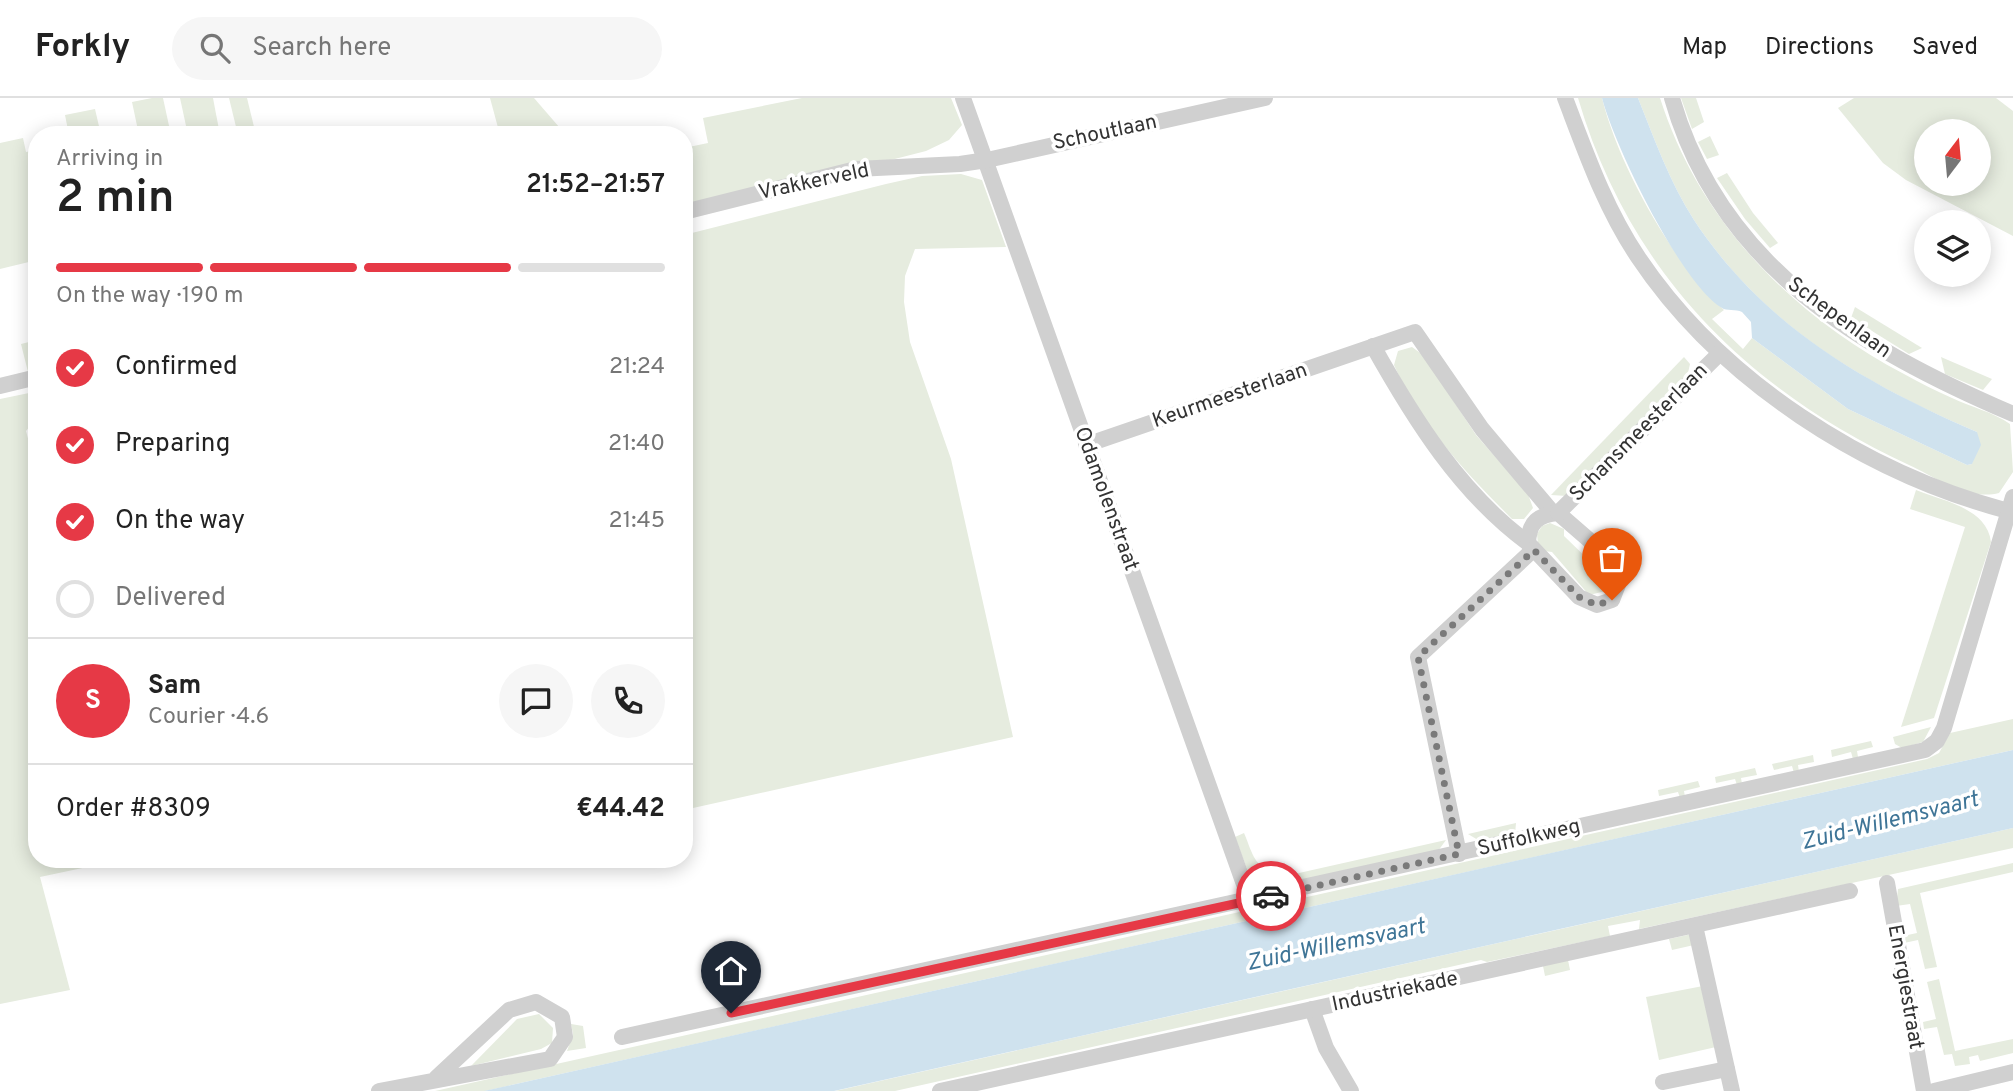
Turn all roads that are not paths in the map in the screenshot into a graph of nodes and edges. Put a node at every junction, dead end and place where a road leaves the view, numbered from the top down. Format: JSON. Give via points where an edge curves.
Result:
{"nodes":[{"id":1,"x":963,"y":98,"type":"edge"},
{"id":2,"x":1265,"y":98,"type":"edge"},
{"id":3,"x":1564,"y":98,"type":"edge"},
{"id":4,"x":1672,"y":98,"type":"edge"},
{"id":5,"x":987,"y":160,"type":"junction"},
{"id":6,"x":693,"y":210,"type":"edge"},
{"id":7,"x":1373,"y":346,"type":"junction"},
{"id":8,"x":1720,"y":353,"type":"junction"},
{"id":9,"x":28,"y":379,"type":"edge"},
{"id":10,"x":0,"y":386,"type":"edge"},
{"id":11,"x":2013,"y":414,"type":"edge"},
{"id":12,"x":1086,"y":445,"type":"junction"},
{"id":13,"x":2010,"y":504,"type":"edge"},
{"id":14,"x":1556,"y":513,"type":"junction"},
{"id":15,"x":1531,"y":547,"type":"junction"},
{"id":16,"x":1459,"y":854,"type":"junction"},
{"id":17,"x":1887,"y":883,"type":"dead end"},
{"id":18,"x":1850,"y":891,"type":"dead end"},
{"id":19,"x":1250,"y":901,"type":"junction"},
{"id":20,"x":1695,"y":926,"type":"junction"},
{"id":21,"x":1312,"y":1009,"type":"junction"},
{"id":22,"x":622,"y":1037,"type":"dead end"},
{"id":23,"x":1727,"y":1069,"type":"junction"},
{"id":24,"x":2013,"y":1072,"type":"edge"},
{"id":25,"x":436,"y":1078,"type":"junction"},
{"id":26,"x":1663,"y":1082,"type":"dead end"},
{"id":27,"x":379,"y":1091,"type":"edge"},
{"id":28,"x":940,"y":1091,"type":"edge"},
{"id":29,"x":1351,"y":1091,"type":"edge"},
{"id":30,"x":1732,"y":1091,"type":"edge"},
{"id":31,"x":1924,"y":1091,"type":"edge"},
{"id":32,"x":1934,"y":1091,"type":"edge"}],
"edges":[{"from":1,"to":5,"type":"street","name":"Odamolenstraat"},
{"from":2,"to":5,"type":"street","name":"Schoutlaan"},
{"from":3,"to":8,"type":"street","via":[[1600,190],[1637,256],[1670,300]]},
{"from":4,"to":11,"type":"street","name":"Schepenlaan","via":[[1679,124],[1707,179],[1740,230],[1776,272],[1857,337],[1950,387]]},
{"from":5,"to":6,"type":"street","name":"Vrakkerveld","via":[[856,169]]},
{"from":5,"to":12,"type":"street","name":"Odamolenstraat"},
{"from":7,"to":12,"type":"street","name":"Keurmeesterlaan"},
{"from":7,"to":14,"type":"street","name":"Keurmeesterlaan","via":[[1415,332],[1482,429]]},
{"from":7,"to":15,"type":"street","via":[[1439,452],[1501,523]]},
{"from":8,"to":13,"type":"street","via":[[1801,415],[1867,455],[1923,483]]},
{"from":8,"to":14,"type":"street","name":"Schansmeesterlaan"},
{"from":9,"to":10,"type":"street"},
{"from":12,"to":19,"type":"street","name":"Odamolenstraat"},
{"from":13,"to":16,"type":"street","name":"Suffolkweg","via":[[1944,727],[1926,750]]},
{"from":14,"to":15,"type":"street","name":"Schansmeesterlaan","via":[[1528,528]]},
{"from":14,"to":15,"type":"street","name":"Schansmeesterlaan","via":[[1619,566],[1621,577],[1612,600],[1597,605],[1579,597]]},
{"from":15,"to":16,"type":"street","name":"Schansmeesterlaan","via":[[1418,657]]},
{"from":16,"to":19,"type":"street","name":"Suffolkweg"},
{"from":17,"to":31,"type":"street","name":"Energiestraat"},
{"from":18,"to":20,"type":"street","name":"Industriekade"},
{"from":19,"to":22,"type":"street","name":"Suffolkweg"},
{"from":20,"to":21,"type":"street","name":"Industriekade"},
{"from":20,"to":23,"type":"street"},
{"from":21,"to":28,"type":"street","name":"Industriekade"},
{"from":21,"to":29,"type":"street","via":[[1326,1048]]},
{"from":23,"to":26,"type":"street"},
{"from":23,"to":30,"type":"street"},
{"from":24,"to":32,"type":"street"},
{"from":25,"to":25,"type":"street","via":[[550,1059],[565,1037],[562,1017],[536,1002],[509,1010]]},
{"from":25,"to":27,"type":"street"}]}
